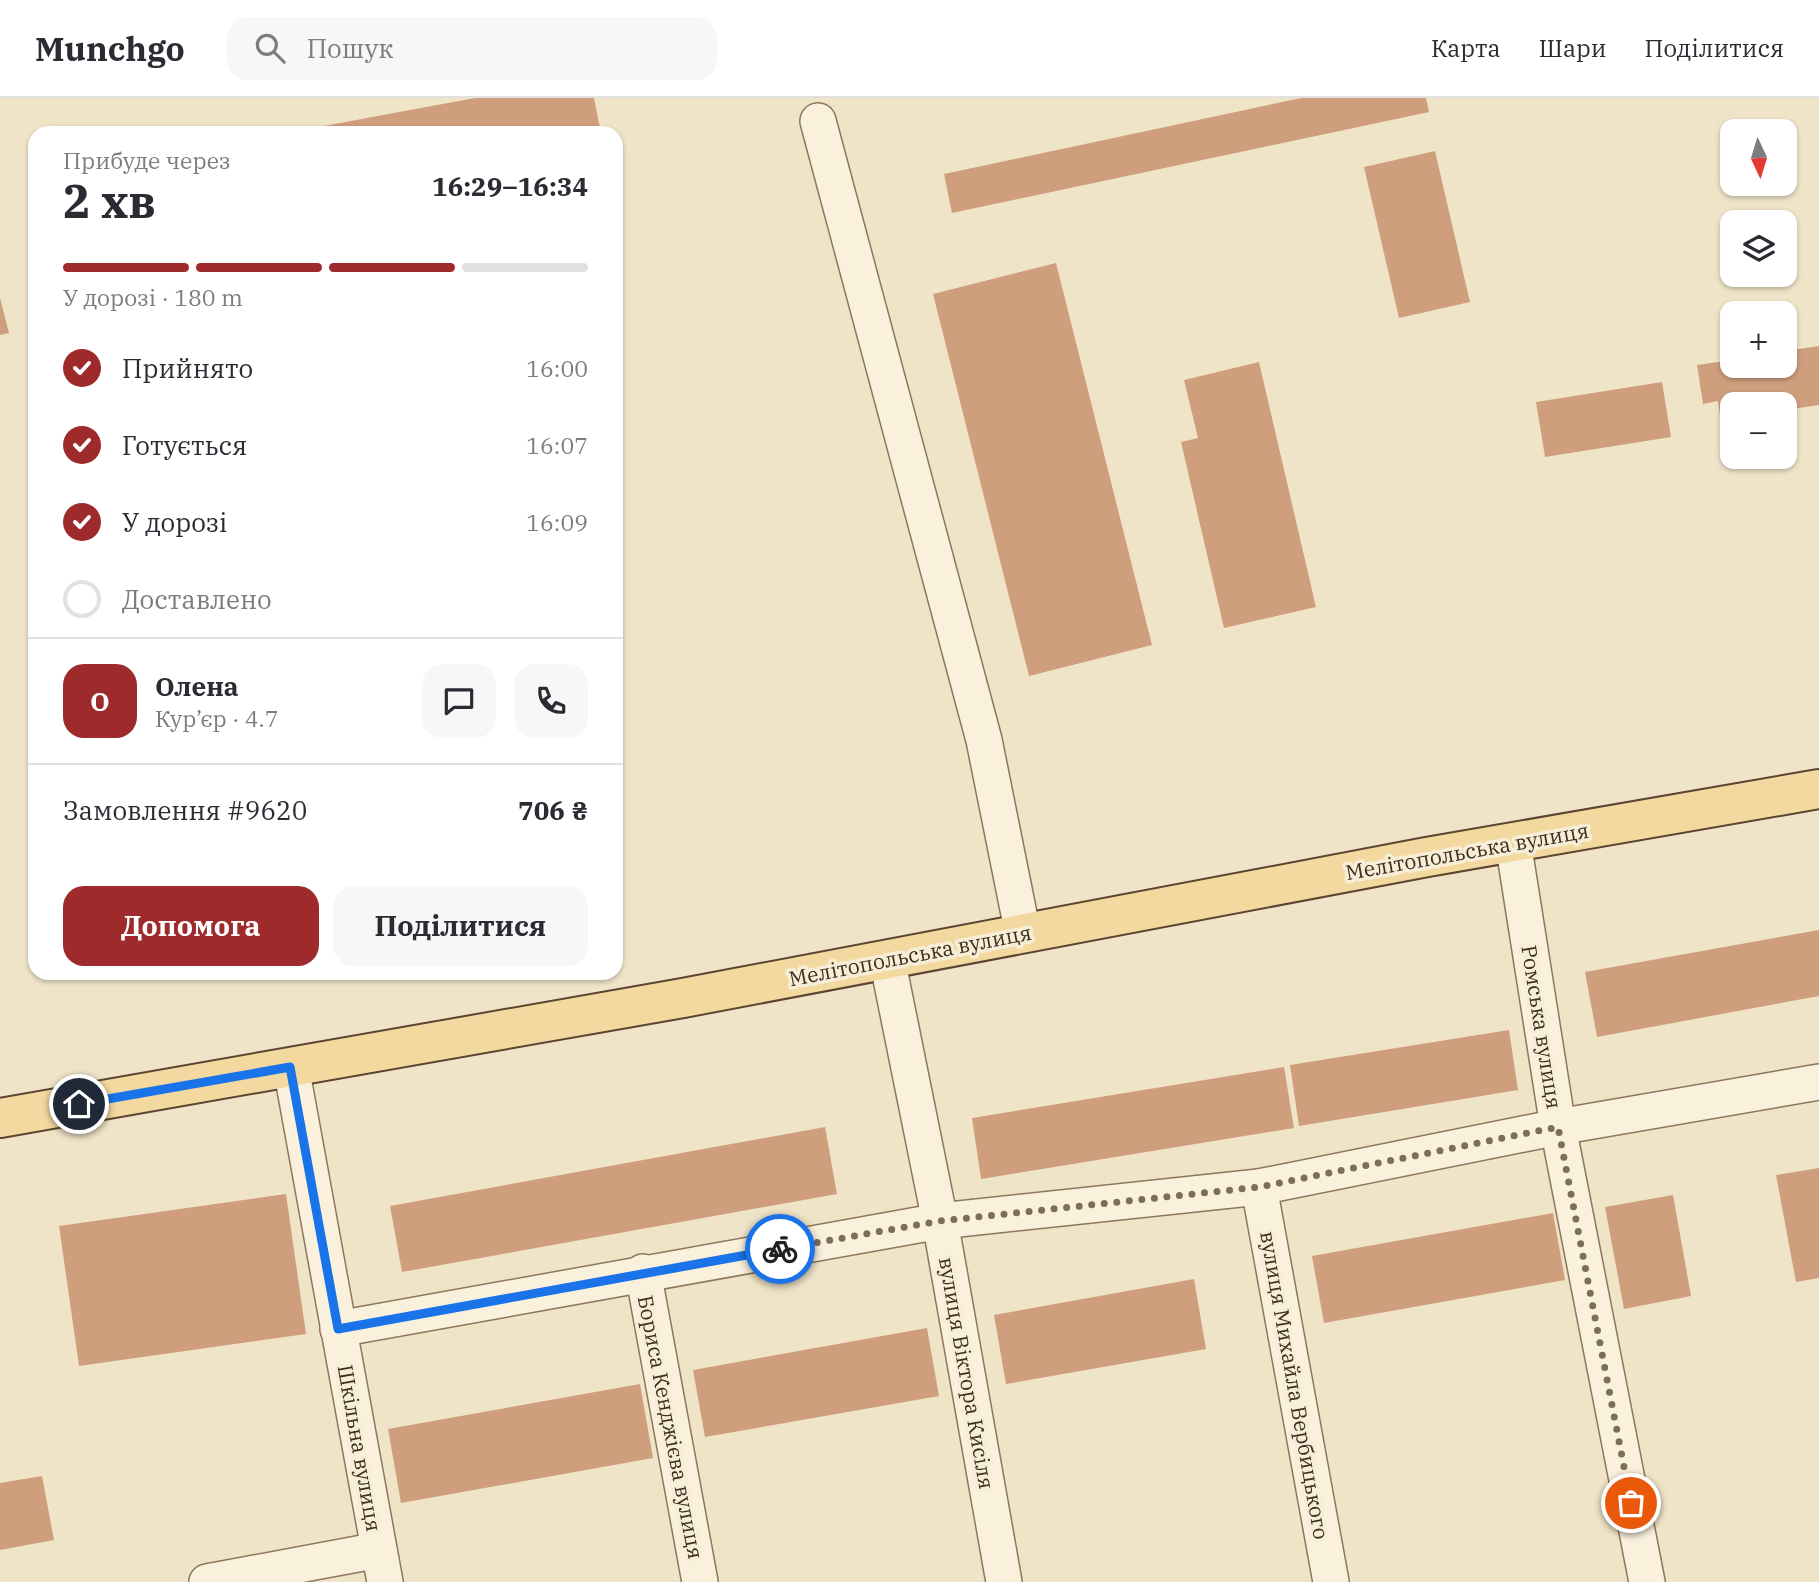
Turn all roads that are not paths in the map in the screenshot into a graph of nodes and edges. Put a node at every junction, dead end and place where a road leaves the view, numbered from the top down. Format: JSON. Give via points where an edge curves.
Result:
{"nodes":[{"id":1,"x":818,"y":121,"type":"dead end"},
{"id":2,"x":1819,"y":789,"type":"edge"},
{"id":3,"x":1513,"y":842,"type":"junction"},
{"id":4,"x":1023,"y":934,"type":"junction"},
{"id":5,"x":887,"y":959,"type":"junction"},
{"id":6,"x":290,"y":1067,"type":"junction"},
{"id":7,"x":1819,"y":1082,"type":"edge"},
{"id":8,"x":0,"y":1118,"type":"edge"},
{"id":9,"x":1558,"y":1127,"type":"junction"},
{"id":10,"x":1259,"y":1187,"type":"junction"},
{"id":11,"x":940,"y":1221,"type":"junction"},
{"id":12,"x":643,"y":1272,"type":"junction"},
{"id":13,"x":338,"y":1329,"type":"junction"},
{"id":14,"x":382,"y":1566,"type":"edge"},
{"id":15,"x":207,"y":1582,"type":"edge"},
{"id":16,"x":700,"y":1582,"type":"edge"},
{"id":17,"x":1004,"y":1582,"type":"edge"},
{"id":18,"x":1331,"y":1582,"type":"edge"},
{"id":19,"x":1647,"y":1582,"type":"edge"}],
"edges":[{"from":1,"to":4,"type":"street","via":[[984,740]]},
{"from":2,"to":3,"type":"main road","name":"Мелітопольська вулиця"},
{"from":3,"to":4,"type":"main road","name":"Мелітопольська вулиця"},
{"from":3,"to":9,"type":"street","name":"Ромська вулиця"},
{"from":4,"to":5,"type":"main road","name":"Мелітопольська вулиця"},
{"from":5,"to":6,"type":"main road","name":"Мелітопольська вулиця"},
{"from":5,"to":11,"type":"street","name":"вулиця Віктора Кисіля"},
{"from":6,"to":8,"type":"main road","name":"Мелітопольська вулиця"},
{"from":6,"to":13,"type":"street","name":"Шкільна вулиця"},
{"from":7,"to":9,"type":"street"},
{"from":9,"to":10,"type":"street"},
{"from":9,"to":19,"type":"street","name":"Ромська вулиця"},
{"from":10,"to":11,"type":"street"},
{"from":10,"to":18,"type":"street","name":"вулиця Михайла Вербицького"},
{"from":11,"to":12,"type":"street"},
{"from":11,"to":17,"type":"street","name":"вулиця Віктора Кисіля"},
{"from":12,"to":13,"type":"street"},
{"from":12,"to":16,"type":"street","name":"Бориса Кенджієва вулиця"},
{"from":13,"to":14,"type":"street","name":"Шкільна вулиця"},
{"from":14,"to":15,"type":"street"}]}
